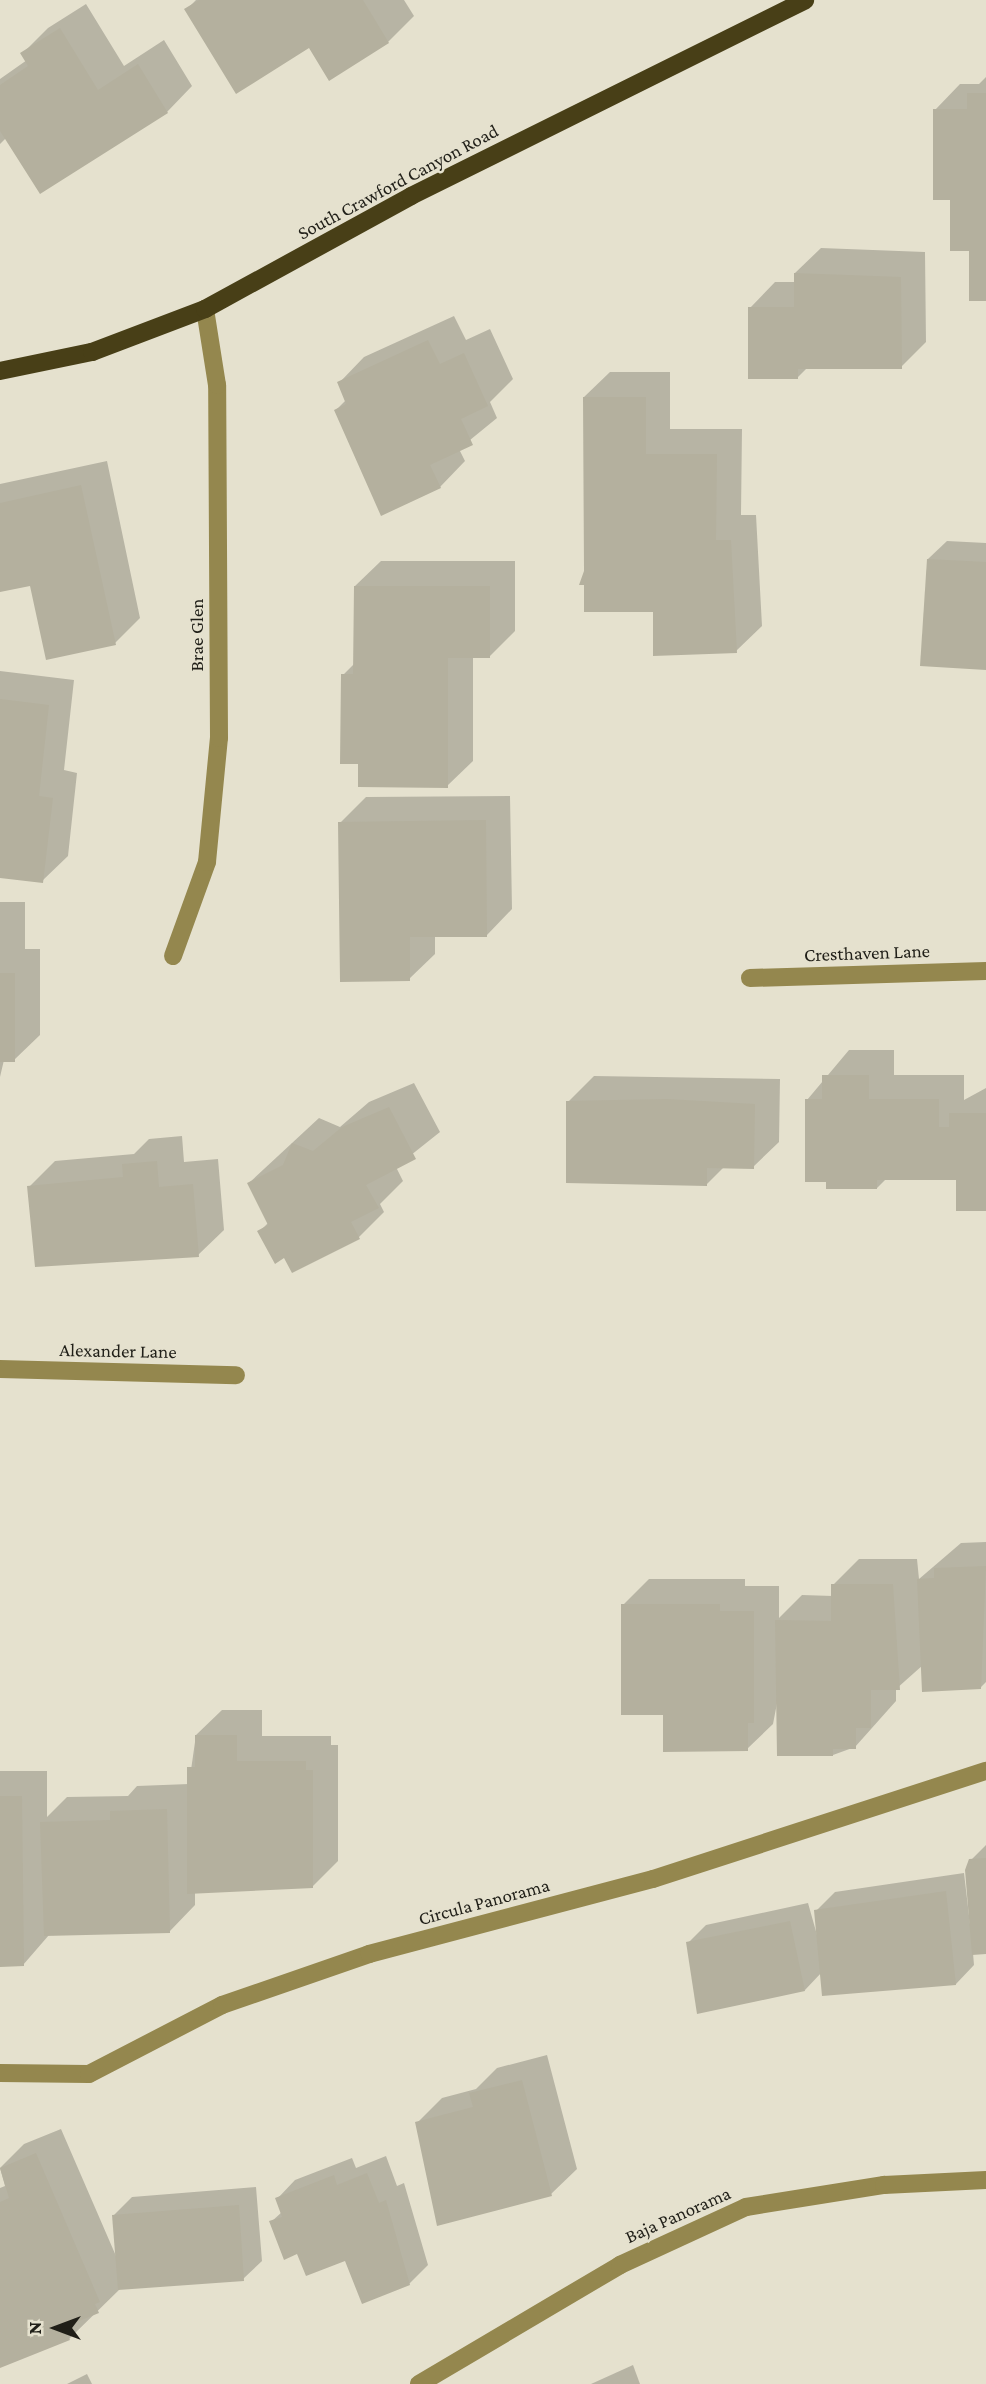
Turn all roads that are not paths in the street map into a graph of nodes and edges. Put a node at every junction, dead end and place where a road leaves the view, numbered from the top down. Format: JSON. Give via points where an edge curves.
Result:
{"nodes":[{"id":1,"x":804,"y":0,"type":"edge"},
{"id":2,"x":205,"y":309,"type":"junction"},
{"id":3,"x":0,"y":371,"type":"edge"},
{"id":4,"x":173,"y":956,"type":"dead end"},
{"id":5,"x":986,"y":971,"type":"edge"},
{"id":6,"x":750,"y":978,"type":"dead end"},
{"id":7,"x":0,"y":1369,"type":"edge"},
{"id":8,"x":236,"y":1375,"type":"dead end"},
{"id":9,"x":986,"y":1770,"type":"edge"},
{"id":10,"x":0,"y":2073,"type":"edge"},
{"id":11,"x":986,"y":2180,"type":"edge"},
{"id":12,"x":419,"y":2384,"type":"edge"}],
"edges":[{"from":1,"to":2,"type":"main road","name":"South Crawford Canyon Road","via":[[411,195]]},
{"from":2,"to":3,"type":"main road","name":"South Crawford Canyon Road","via":[[92,352]]},
{"from":2,"to":4,"type":"street","name":"Brae Glen","via":[[217,385],[219,738],[207,862]]},
{"from":5,"to":6,"type":"street","name":"Cresthaven Lane"},
{"from":7,"to":8,"type":"street","name":"Alexander Lane"},
{"from":9,"to":10,"type":"street","name":"Circula Panorama","via":[[653,1879],[369,1954],[222,2006],[89,2074]]},
{"from":11,"to":12,"type":"street","name":"Baja Panorama","via":[[884,2185],[734,2211],[620,2265]]}]}
